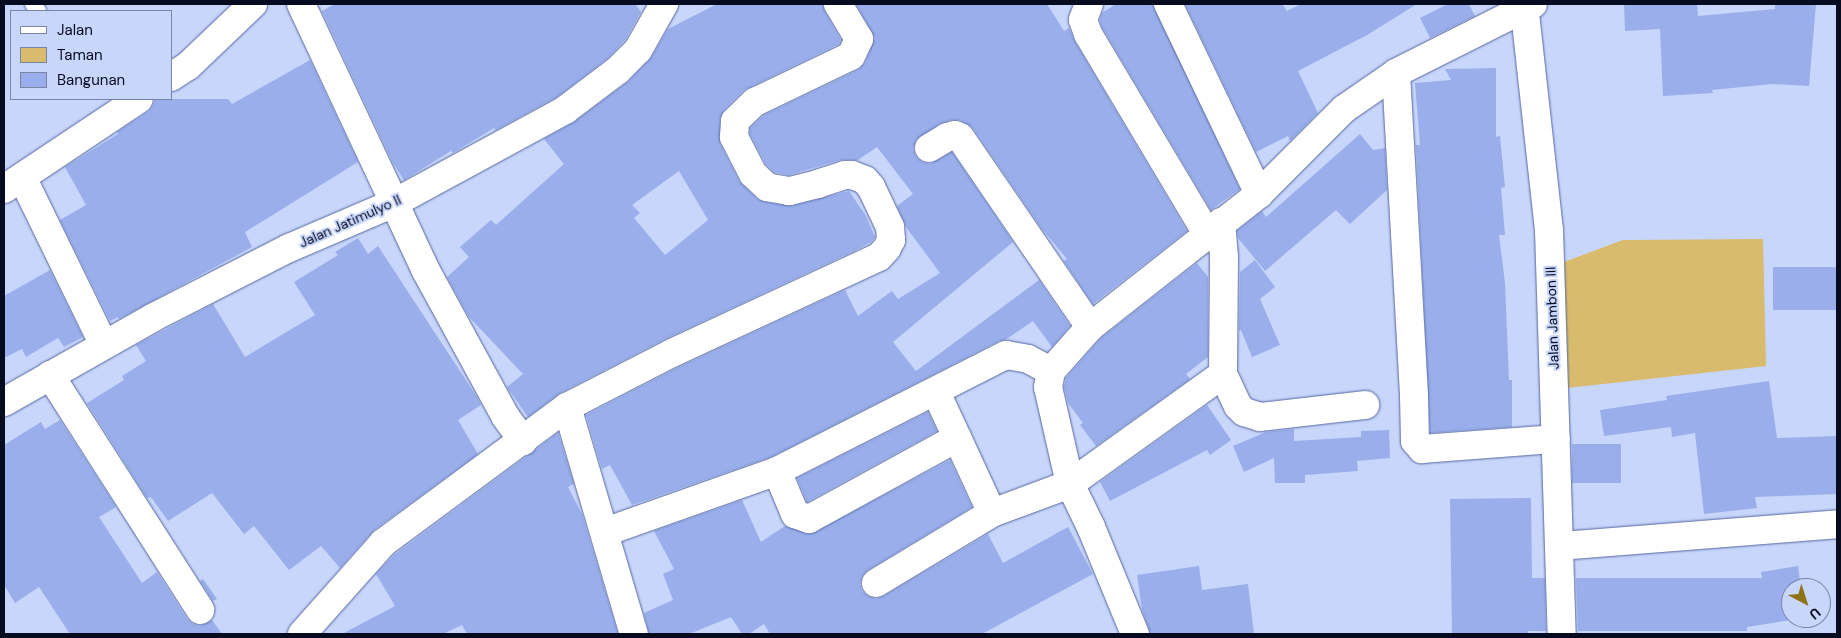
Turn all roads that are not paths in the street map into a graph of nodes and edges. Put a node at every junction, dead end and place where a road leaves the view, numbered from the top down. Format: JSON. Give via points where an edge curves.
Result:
{"nodes":[{"id":1,"x":253,"y":4,"type":"edge"},
{"id":2,"x":301,"y":4,"type":"edge"},
{"id":3,"x":664,"y":4,"type":"edge"},
{"id":4,"x":838,"y":4,"type":"edge"},
{"id":5,"x":1089,"y":4,"type":"edge"},
{"id":6,"x":1168,"y":4,"type":"edge"},
{"id":7,"x":1528,"y":5,"type":"edge"},
{"id":8,"x":1396,"y":73,"type":"junction"},
{"id":9,"x":172,"y":76,"type":"edge"},
{"id":10,"x":137,"y":100,"type":"edge"},
{"id":11,"x":929,"y":148,"type":"dead end"},
{"id":12,"x":13,"y":183,"type":"edge"},
{"id":13,"x":1259,"y":194,"type":"junction"},
{"id":14,"x":394,"y":203,"type":"junction"},
{"id":15,"x":1214,"y":228,"type":"junction"},
{"id":16,"x":1090,"y":327,"type":"junction"},
{"id":17,"x":104,"y":344,"type":"junction"},
{"id":18,"x":1051,"y":371,"type":"junction"},
{"id":19,"x":1223,"y":374,"type":"junction"},
{"id":20,"x":50,"y":375,"type":"junction"},
{"id":21,"x":936,"y":392,"type":"junction"},
{"id":22,"x":4,"y":402,"type":"edge"},
{"id":23,"x":1365,"y":404,"type":"dead end"},
{"id":24,"x":567,"y":407,"type":"junction"},
{"id":25,"x":957,"y":438,"type":"junction"},
{"id":26,"x":1556,"y":439,"type":"junction"},
{"id":27,"x":523,"y":442,"type":"junction"},
{"id":28,"x":777,"y":471,"type":"junction"},
{"id":29,"x":1070,"y":484,"type":"junction"},
{"id":30,"x":992,"y":513,"type":"junction"},
{"id":31,"x":1837,"y":524,"type":"edge"},
{"id":32,"x":604,"y":532,"type":"junction"},
{"id":33,"x":1560,"y":546,"type":"junction"},
{"id":34,"x":876,"y":583,"type":"dead end"},
{"id":35,"x":200,"y":610,"type":"dead end"},
{"id":36,"x":302,"y":634,"type":"edge"},
{"id":37,"x":634,"y":634,"type":"edge"},
{"id":38,"x":1135,"y":634,"type":"edge"},
{"id":39,"x":1562,"y":634,"type":"edge"}],
"edges":[{"from":1,"to":9,"type":"street","via":[[188,66]]},
{"from":2,"to":14,"type":"street"},
{"from":3,"to":14,"type":"street","name":"Jalan Jatimulyo II","via":[[638,50],[618,70],[565,110]]},
{"from":4,"to":24,"type":"street","via":[[859,39],[850,56],[755,102],[735,121],[734,137],[753,174],[768,187],[789,191],[845,175],[864,180],[871,187],[890,226],[891,240],[887,248],[879,257],[672,353]]},
{"from":5,"to":15,"type":"street","via":[[1083,20],[1088,34]]},
{"from":6,"to":13,"type":"street"},
{"from":7,"to":8,"type":"street"},
{"from":7,"to":26,"type":"street","name":"Jalan Jambon III","via":[[1549,230]]},
{"from":8,"to":13,"type":"street","via":[[1344,109]]},
{"from":8,"to":26,"type":"street","via":[[1415,441],[1422,449]]},
{"from":10,"to":12,"type":"street","via":[[103,119]]},
{"from":11,"to":16,"type":"street","via":[[947,136],[960,137]]},
{"from":12,"to":17,"type":"street"},
{"from":13,"to":15,"type":"street"},
{"from":14,"to":17,"type":"street","name":"Jalan Jatimulyo II","via":[[289,248]]},
{"from":14,"to":27,"type":"street","via":[[425,269],[505,416]]},
{"from":15,"to":16,"type":"street"},
{"from":15,"to":19,"type":"street","via":[[1224,258]]},
{"from":16,"to":18,"type":"street"},
{"from":17,"to":20,"type":"street","name":"Jalan Jatimulyo II"},
{"from":18,"to":21,"type":"street","via":[[1028,359],[1006,355]]},
{"from":18,"to":29,"type":"street","via":[[1048,386]]},
{"from":19,"to":23,"type":"street","via":[[1238,406],[1244,412],[1260,417]]},
{"from":19,"to":29,"type":"street"},
{"from":20,"to":22,"type":"street","name":"Jalan Jatimulyo II"},
{"from":20,"to":35,"type":"street"},
{"from":21,"to":25,"type":"street"},
{"from":21,"to":28,"type":"street"},
{"from":24,"to":27,"type":"street"},
{"from":24,"to":32,"type":"street"},
{"from":25,"to":28,"type":"street","via":[[810,519],[795,514]]},
{"from":25,"to":30,"type":"street"},
{"from":26,"to":33,"type":"street","name":"Jalan Jambon III"},
{"from":27,"to":36,"type":"street","via":[[383,543]]},
{"from":28,"to":32,"type":"street"},
{"from":29,"to":30,"type":"street"},
{"from":29,"to":38,"type":"street","via":[[1091,526]]},
{"from":30,"to":34,"type":"street"},
{"from":31,"to":33,"type":"street"},
{"from":32,"to":37,"type":"street"},
{"from":33,"to":39,"type":"street","name":"Jalan Jambon III"}]}
